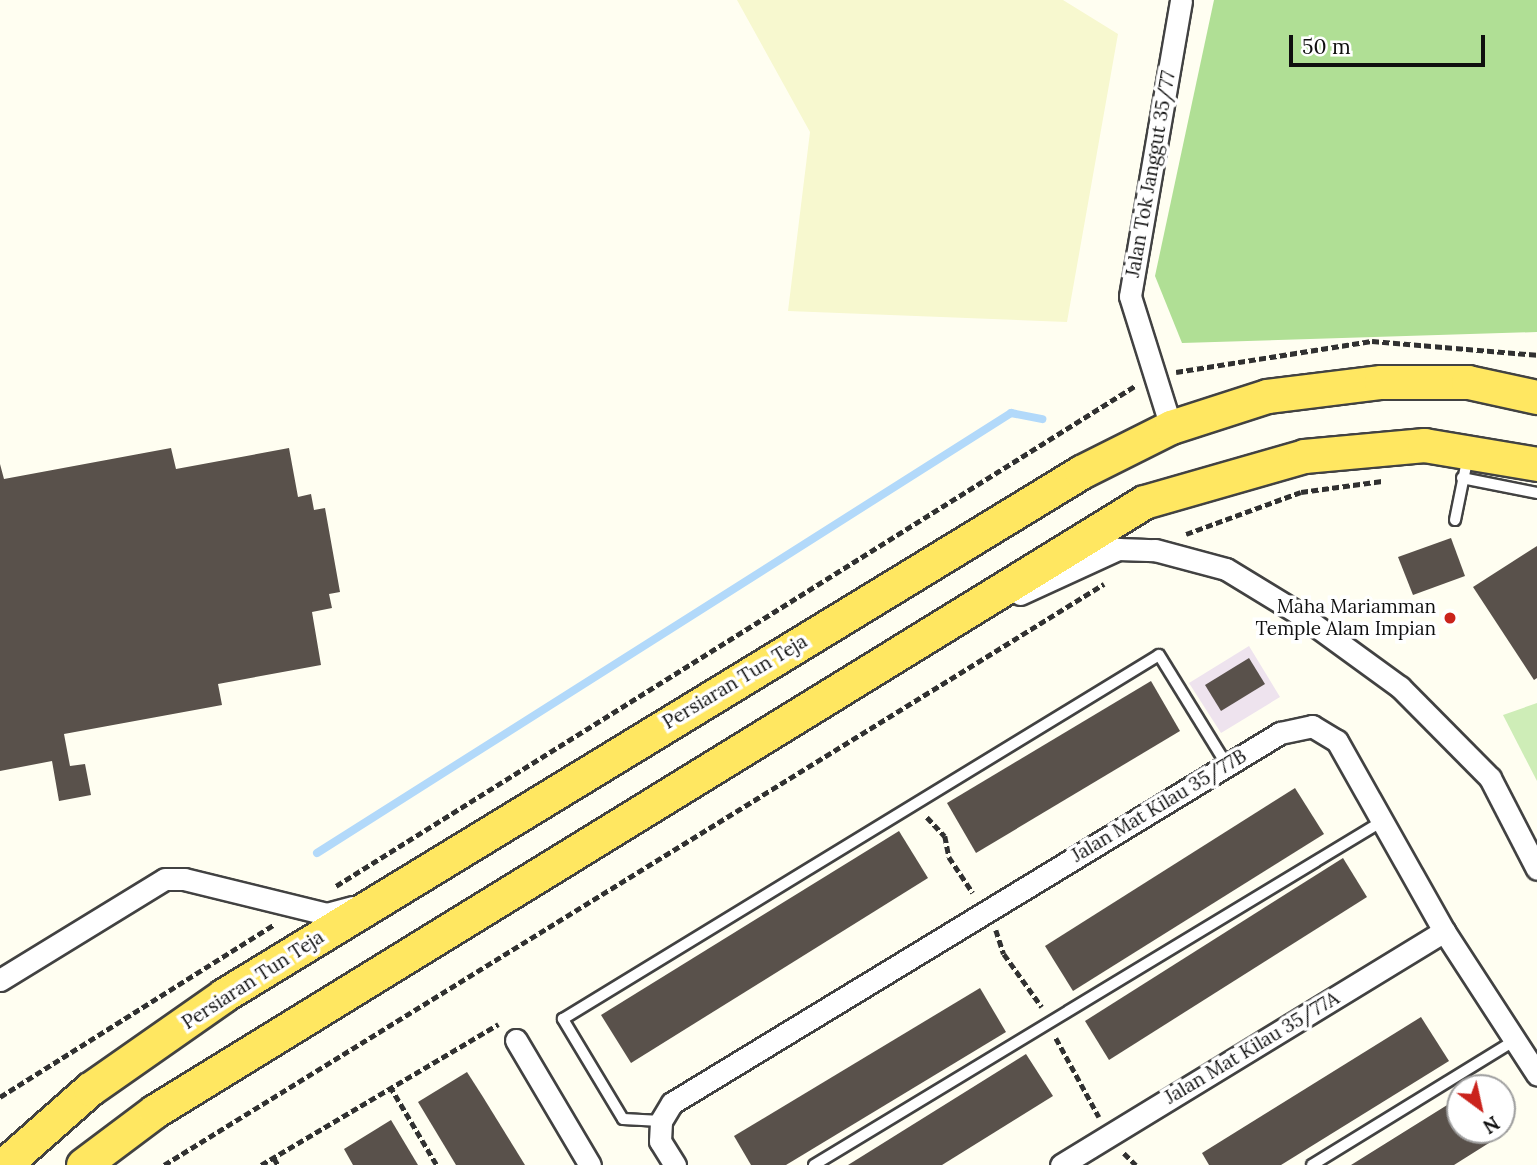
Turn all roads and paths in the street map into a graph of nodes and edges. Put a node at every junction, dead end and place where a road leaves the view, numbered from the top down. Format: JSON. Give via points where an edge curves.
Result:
{"nodes":[{"id":1,"x":1181,"y":0,"type":"edge"},
{"id":2,"x":1130,"y":390,"type":"dead end"},
{"id":3,"x":1537,"y":397,"type":"edge"},
{"id":4,"x":1171,"y":427,"type":"junction"},
{"id":5,"x":1537,"y":464,"type":"edge"},
{"id":6,"x":1466,"y":466,"type":"junction"},
{"id":7,"x":1397,"y":479,"type":"dead end"},
{"id":8,"x":1537,"y":493,"type":"edge"},
{"id":9,"x":1455,"y":520,"type":"dead end"},
{"id":10,"x":1181,"y":536,"type":"dead end"},
{"id":11,"x":1111,"y":579,"type":"dead end"},
{"id":12,"x":928,"y":636,"type":"junction"},
{"id":13,"x":1227,"y":765,"type":"junction"},
{"id":14,"x":920,"y":804,"type":"junction"},
{"id":15,"x":1384,"y":820,"type":"junction"},
{"id":16,"x":1537,"y":869,"type":"edge"},
{"id":17,"x":379,"y":900,"type":"junction"},
{"id":18,"x":302,"y":907,"type":"junction"},
{"id":19,"x":984,"y":913,"type":"junction"},
{"id":20,"x":1444,"y":931,"type":"junction"},
{"id":21,"x":0,"y":980,"type":"edge"},
{"id":22,"x":1049,"y":1023,"type":"junction"},
{"id":23,"x":516,"y":1040,"type":"joint"},
{"id":24,"x":1515,"y":1040,"type":"junction"},
{"id":25,"x":1537,"y":1074,"type":"edge"},
{"id":26,"x":390,"y":1086,"type":"junction"},
{"id":27,"x":0,"y":1097,"type":"edge"},
{"id":28,"x":661,"y":1121,"type":"junction"},
{"id":29,"x":1111,"y":1134,"type":"junction"},
{"id":30,"x":274,"y":1157,"type":"junction"},
{"id":31,"x":4,"y":1165,"type":"edge"},
{"id":32,"x":83,"y":1165,"type":"edge"},
{"id":33,"x":164,"y":1165,"type":"edge"},
{"id":34,"x":261,"y":1165,"type":"edge"},
{"id":35,"x":278,"y":1165,"type":"edge"},
{"id":36,"x":437,"y":1165,"type":"edge"},
{"id":37,"x":590,"y":1165,"type":"edge"},
{"id":38,"x":675,"y":1165,"type":"edge"},
{"id":39,"x":814,"y":1165,"type":"edge"},
{"id":40,"x":1061,"y":1165,"type":"edge"},
{"id":41,"x":1136,"y":1165,"type":"edge"},
{"id":42,"x":1311,"y":1165,"type":"edge"}],
"edges":[{"from":1,"to":4,"type":"street","name":"Jalan Tok Janggut 35/77","via":[[1130,296]]},
{"from":2,"to":18,"type":"path"},
{"from":3,"to":4,"type":"main road","name":"Persiaran Tun Teja","via":[[1468,382],[1381,382],[1267,396]]},
{"from":4,"to":17,"type":"main road","name":"Persiaran Tun Teja","via":[[1081,472]]},
{"from":5,"to":6,"type":"main road"},
{"from":6,"to":8,"type":"lane"},
{"from":6,"to":9,"type":"lane"},
{"from":6,"to":12,"type":"main road","via":[[1424,444],[1304,456],[1144,502]]},
{"from":7,"to":10,"type":"path","via":[[1301,492]]},
{"from":11,"to":33,"type":"path"},
{"from":12,"to":16,"type":"street","via":[[1118,549],[1155,550],[1226,569],[1298,613],[1400,687],[1490,778]]},
{"from":12,"to":32,"type":"main road","via":[[167,1103]]},
{"from":13,"to":14,"type":"lane","via":[[1159,655]]},
{"from":13,"to":15,"type":"street","name":"Jalan Mat Kilau 35/77B","via":[[1280,733],[1312,726],[1337,741]]},
{"from":13,"to":19,"type":"street","name":"Jalan Mat Kilau 35/77B"},
{"from":14,"to":19,"type":"path","via":[[931,826],[945,836],[949,857]]},
{"from":14,"to":28,"type":"lane","via":[[563,1019],[623,1119]]},
{"from":15,"to":20,"type":"street","name":"Jalan Mat Kilau 35/77B"},
{"from":15,"to":22,"type":"lane"},
{"from":17,"to":18,"type":"street","via":[[327,914]]},
{"from":17,"to":31,"type":"main road","name":"Persiaran Tun Teja","via":[[224,995],[112,1074]]},
{"from":18,"to":21,"type":"street","via":[[184,879],[165,879]]},
{"from":18,"to":27,"type":"path"},
{"from":19,"to":22,"type":"path","via":[[1001,937],[1004,954]]},
{"from":19,"to":28,"type":"street","name":"Jalan Mat Kilau 35/77B","via":[[672,1103]]},
{"from":20,"to":24,"type":"street","name":"Jalan Mat Kilau 35/77B"},
{"from":20,"to":29,"type":"street","name":"Jalan Mat Kilau 35/77A"},
{"from":22,"to":29,"type":"path","via":[[1064,1047],[1068,1064],[1080,1077],[1089,1104]]},
{"from":22,"to":39,"type":"lane"},
{"from":23,"to":26,"type":"path","via":[[498,1024]]},
{"from":23,"to":37,"type":"street"},
{"from":24,"to":25,"type":"street","name":"Jalan Mat Kilau 35/77B"},
{"from":24,"to":42,"type":"lane"},
{"from":26,"to":30,"type":"path"},
{"from":26,"to":36,"type":"path"},
{"from":28,"to":38,"type":"street","via":[[660,1141]]},
{"from":29,"to":40,"type":"street","name":"Jalan Mat Kilau 35/77A"},
{"from":29,"to":41,"type":"path"},
{"from":30,"to":34,"type":"path"},
{"from":30,"to":35,"type":"path"}]}
